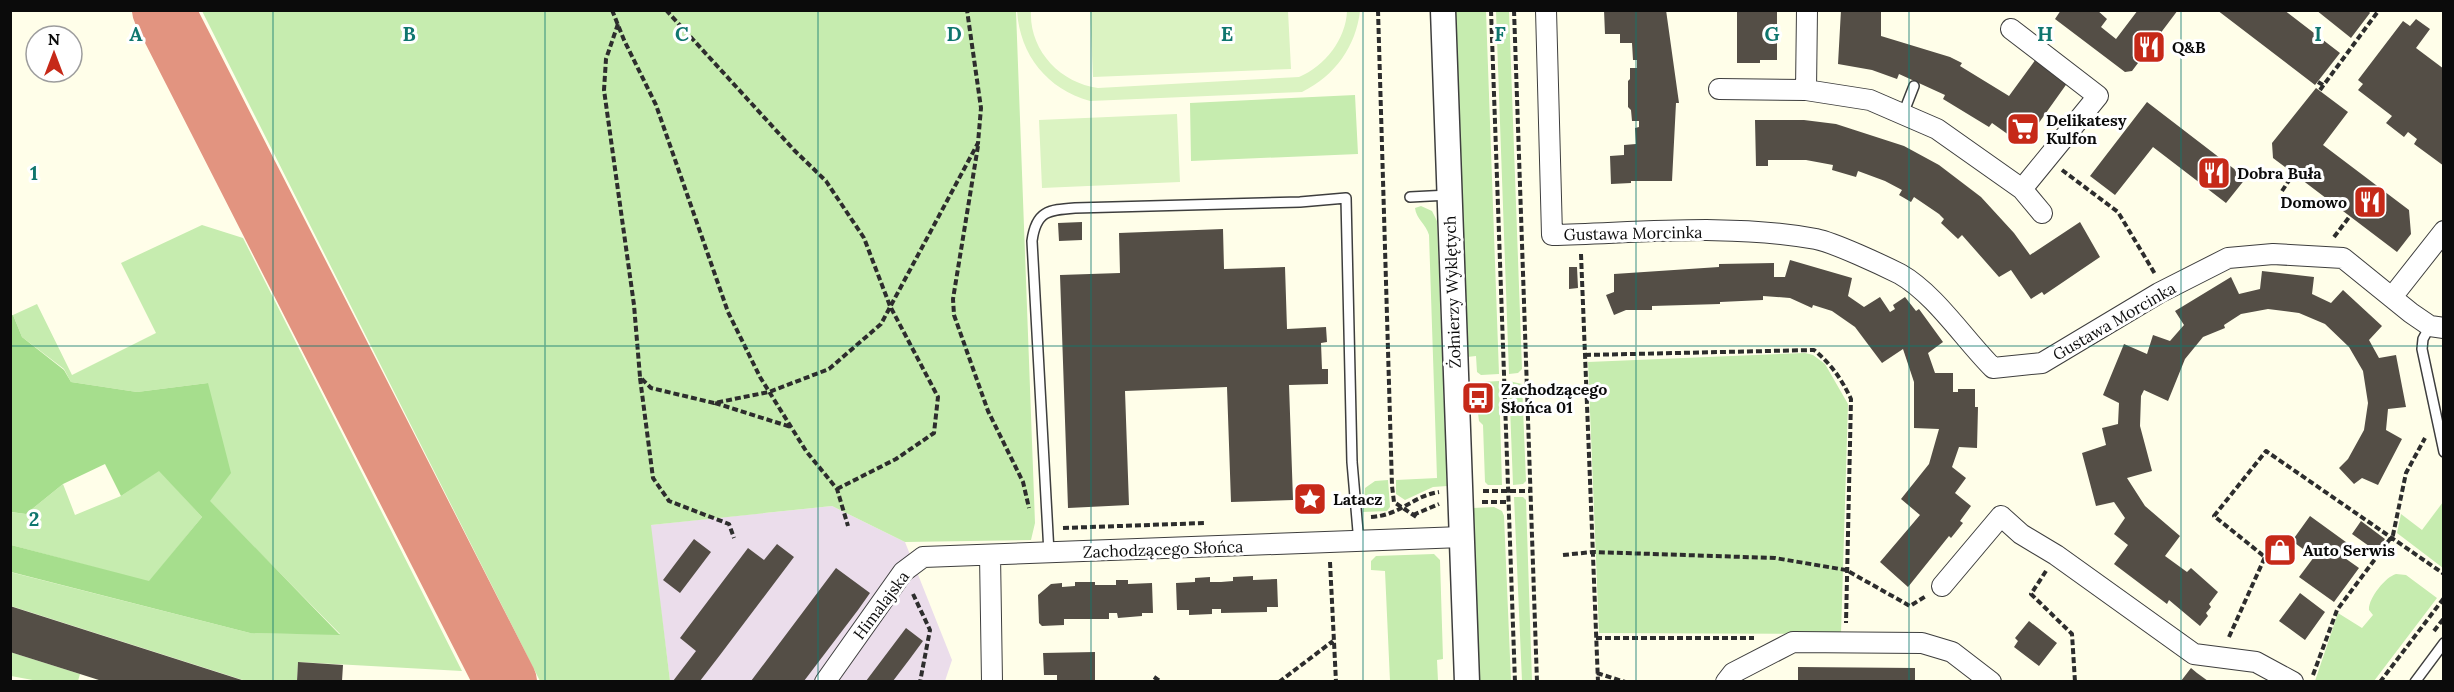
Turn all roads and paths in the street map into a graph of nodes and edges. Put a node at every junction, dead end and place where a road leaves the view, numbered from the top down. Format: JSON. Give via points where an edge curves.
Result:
{"nodes":[{"id":1,"x":612,"y":10,"type":"edge"},
{"id":2,"x":666,"y":10,"type":"edge"},
{"id":3,"x":967,"y":10,"type":"edge"},
{"id":4,"x":1378,"y":10,"type":"edge"},
{"id":5,"x":1443,"y":10,"type":"edge"},
{"id":6,"x":1491,"y":10,"type":"edge"},
{"id":7,"x":1514,"y":10,"type":"edge"},
{"id":8,"x":1546,"y":10,"type":"edge"},
{"id":9,"x":1807,"y":10,"type":"edge"},
{"id":10,"x":2379,"y":10,"type":"edge"},
{"id":11,"x":618,"y":24,"type":"junction"},
{"id":12,"x":2011,"y":29,"type":"dead end"},
{"id":13,"x":2318,"y":82,"type":"dead end"},
{"id":14,"x":1914,"y":86,"type":"dead end"},
{"id":15,"x":2323,"y":86,"type":"junction"},
{"id":16,"x":1719,"y":89,"type":"dead end"},
{"id":17,"x":1806,"y":90,"type":"junction"},
{"id":18,"x":2320,"y":90,"type":"dead end"},
{"id":19,"x":1903,"y":114,"type":"junction"},
{"id":20,"x":978,"y":143,"type":"junction"},
{"id":21,"x":2047,"y":158,"type":"junction"},
{"id":22,"x":2294,"y":173,"type":"dead end"},
{"id":23,"x":2022,"y":189,"type":"junction"},
{"id":24,"x":2282,"y":191,"type":"dead end"},
{"id":25,"x":1449,"y":195,"type":"junction"},
{"id":26,"x":1410,"y":196,"type":"dead end"},
{"id":27,"x":2042,"y":213,"type":"dead end"},
{"id":28,"x":2350,"y":216,"type":"dead end"},
{"id":29,"x":2444,"y":231,"type":"edge"},
{"id":30,"x":1580,"y":234,"type":"junction"},
{"id":31,"x":2332,"y":240,"type":"dead end"},
{"id":32,"x":2165,"y":290,"type":"junction"},
{"id":33,"x":2392,"y":297,"type":"junction"},
{"id":34,"x":890,"y":306,"type":"junction"},
{"id":35,"x":2437,"y":327,"type":"edge"},
{"id":36,"x":1585,"y":356,"type":"junction"},
{"id":37,"x":640,"y":378,"type":"junction"},
{"id":38,"x":769,"y":392,"type":"junction"},
{"id":39,"x":714,"y":403,"type":"junction"},
{"id":40,"x":2435,"y":418,"type":"junction"},
{"id":41,"x":791,"y":427,"type":"junction"},
{"id":42,"x":2444,"y":452,"type":"edge"},
{"id":43,"x":837,"y":489,"type":"junction"},
{"id":44,"x":1509,"y":501,"type":"junction"},
{"id":45,"x":1460,"y":503,"type":"junction"},
{"id":46,"x":1404,"y":508,"type":"junction"},
{"id":47,"x":1413,"y":514,"type":"junction"},
{"id":48,"x":1407,"y":517,"type":"dead end"},
{"id":49,"x":1357,"y":518,"type":"junction"},
{"id":50,"x":1217,"y":523,"type":"dead end"},
{"id":51,"x":848,"y":526,"type":"dead end"},
{"id":52,"x":1047,"y":528,"type":"junction"},
{"id":53,"x":1462,"y":537,"type":"junction"},
{"id":54,"x":734,"y":538,"type":"dead end"},
{"id":55,"x":2391,"y":538,"type":"junction"},
{"id":56,"x":1423,"y":539,"type":"junction"},
{"id":57,"x":1359,"y":543,"type":"junction"},
{"id":58,"x":1329,"y":544,"type":"junction"},
{"id":59,"x":1593,"y":552,"type":"junction"},
{"id":60,"x":1049,"y":553,"type":"junction"},
{"id":61,"x":990,"y":555,"type":"junction"},
{"id":62,"x":1563,"y":555,"type":"dead end"},
{"id":63,"x":2056,"y":555,"type":"junction"},
{"id":64,"x":1846,"y":570,"type":"junction"},
{"id":65,"x":903,"y":572,"type":"junction"},
{"id":66,"x":2444,"y":574,"type":"edge"},
{"id":67,"x":1942,"y":586,"type":"joint"},
{"id":68,"x":2444,"y":598,"type":"edge"},
{"id":69,"x":1596,"y":638,"type":"junction"},
{"id":70,"x":1759,"y":638,"type":"dead end"},
{"id":71,"x":1334,"y":640,"type":"junction"},
{"id":72,"x":1845,"y":641,"type":"junction"},
{"id":73,"x":2444,"y":643,"type":"edge"},
{"id":74,"x":2220,"y":657,"type":"junction"},
{"id":75,"x":1598,"y":673,"type":"junction"},
{"id":76,"x":1154,"y":677,"type":"dead end"},
{"id":77,"x":825,"y":681,"type":"edge"},
{"id":78,"x":920,"y":681,"type":"edge"},
{"id":79,"x":992,"y":681,"type":"edge"},
{"id":80,"x":1161,"y":681,"type":"edge"},
{"id":81,"x":1279,"y":681,"type":"edge"},
{"id":82,"x":1336,"y":681,"type":"edge"},
{"id":83,"x":1467,"y":681,"type":"edge"},
{"id":84,"x":1515,"y":681,"type":"edge"},
{"id":85,"x":1537,"y":681,"type":"edge"},
{"id":86,"x":1598,"y":681,"type":"edge"},
{"id":87,"x":1625,"y":681,"type":"edge"},
{"id":88,"x":1726,"y":681,"type":"edge"},
{"id":89,"x":1991,"y":681,"type":"edge"},
{"id":90,"x":2075,"y":681,"type":"edge"},
{"id":91,"x":2293,"y":681,"type":"edge"},
{"id":92,"x":2311,"y":681,"type":"edge"},
{"id":93,"x":2380,"y":681,"type":"edge"},
{"id":94,"x":2415,"y":681,"type":"edge"}],
"edges":[{"from":1,"to":11,"type":"path"},
{"from":2,"to":34,"type":"path","via":[[826,181],[864,238]]},
{"from":3,"to":20,"type":"path","via":[[981,108]]},
{"from":4,"to":46,"type":"path","via":[[1392,486],[1394,501]]},
{"from":5,"to":25,"type":"street","name":"Żołnierzy Wyklętych"},
{"from":6,"to":44,"type":"path"},
{"from":7,"to":85,"type":"path"},
{"from":8,"to":30,"type":"street","name":"Gustawa Morcinka","via":[[1552,235]]},
{"from":9,"to":17,"type":"street"},
{"from":10,"to":15,"type":"path"},
{"from":11,"to":37,"type":"path","via":[[606,59],[604,90],[634,305]]},
{"from":11,"to":38,"type":"path","via":[[656,105],[728,312]]},
{"from":12,"to":21,"type":"street","via":[[2098,96]]},
{"from":13,"to":15,"type":"path"},
{"from":14,"to":19,"type":"lane"},
{"from":15,"to":18,"type":"path"},
{"from":16,"to":17,"type":"street"},
{"from":17,"to":19,"type":"street","via":[[1870,100]]},
{"from":19,"to":23,"type":"street","via":[[1937,129]]},
{"from":20,"to":34,"type":"path"},
{"from":20,"to":52,"type":"path","via":[[953,299],[954,315],[988,411],[1023,482],[1032,527]]},
{"from":21,"to":23,"type":"street"},
{"from":21,"to":32,"type":"path","via":[[2118,212]]},
{"from":22,"to":24,"type":"path"},
{"from":23,"to":27,"type":"street"},
{"from":25,"to":26,"type":"lane"},
{"from":25,"to":45,"type":"street","name":"Żołnierzy Wyklętych"},
{"from":28,"to":31,"type":"path"},
{"from":29,"to":33,"type":"street"},
{"from":30,"to":32,"type":"street","name":"Gustawa Morcinka","via":[[1743,230],[1819,239],[1900,275],[1935,301],[1993,368],[2042,363]]},
{"from":30,"to":36,"type":"path"},
{"from":32,"to":33,"type":"street","name":"Gustawa Morcinka","via":[[2228,258],[2273,254],[2343,258]]},
{"from":33,"to":35,"type":"street","name":"Gustawa Morcinka"},
{"from":34,"to":38,"type":"path","via":[[881,324],[829,369]]},
{"from":34,"to":43,"type":"path","via":[[938,397],[934,433],[897,459]]},
{"from":35,"to":40,"type":"lane","via":[[2422,344]]},
{"from":36,"to":59,"type":"path"},
{"from":36,"to":64,"type":"path","via":[[1814,350],[1830,363],[1851,399]]},
{"from":37,"to":39,"type":"path","via":[[651,388]]},
{"from":37,"to":54,"type":"path","via":[[653,478],[669,501],[729,524]]},
{"from":38,"to":39,"type":"path"},
{"from":38,"to":41,"type":"path"},
{"from":39,"to":41,"type":"path"},
{"from":40,"to":42,"type":"lane"},
{"from":40,"to":55,"type":"path","via":[[2406,473]]},
{"from":41,"to":43,"type":"path"},
{"from":43,"to":51,"type":"path"},
{"from":44,"to":45,"type":"path"},
{"from":44,"to":84,"type":"path"},
{"from":45,"to":47,"type":"path","via":[[1443,503]]},
{"from":45,"to":53,"type":"street","name":"Żołnierzy Wyklętych"},
{"from":46,"to":47,"type":"path"},
{"from":46,"to":49,"type":"path","via":[[1389,516]]},
{"from":47,"to":48,"type":"path"},
{"from":47,"to":56,"type":"path","via":[[1422,526]]},
{"from":49,"to":52,"type":"lane","via":[[1346,198],[1052,209],[1041,216],[1034,226],[1032,241]]},
{"from":49,"to":57,"type":"lane"},
{"from":50,"to":52,"type":"path"},
{"from":52,"to":60,"type":"lane"},
{"from":53,"to":56,"type":"street","name":"Zachodzącego Słońca"},
{"from":53,"to":83,"type":"street","name":"Żołnierzy Wyklętych"},
{"from":55,"to":66,"type":"path"},
{"from":55,"to":74,"type":"path","via":[[2266,451],[2214,516],[2265,556]]},
{"from":55,"to":92,"type":"path","via":[[2337,610]]},
{"from":56,"to":57,"type":"street","name":"Zachodzącego Słońca"},
{"from":57,"to":58,"type":"street","name":"Zachodzącego Słońca"},
{"from":58,"to":60,"type":"street","name":"Zachodzącego Słońca"},
{"from":58,"to":71,"type":"path"},
{"from":59,"to":62,"type":"path"},
{"from":59,"to":64,"type":"path","via":[[1775,558]]},
{"from":59,"to":69,"type":"path"},
{"from":60,"to":61,"type":"street","name":"Zachodzącego Słońca"},
{"from":61,"to":65,"type":"street","name":"Himalajska","via":[[923,556]]},
{"from":61,"to":79,"type":"street"},
{"from":63,"to":67,"type":"street","via":[[2021,534],[2001,516]]},
{"from":63,"to":74,"type":"street","via":[[2194,654]]},
{"from":63,"to":90,"type":"path","via":[[2031,594],[2072,634]]},
{"from":64,"to":67,"type":"path","via":[[1910,606]]},
{"from":64,"to":72,"type":"path"},
{"from":65,"to":77,"type":"street","name":"Himalajska"},
{"from":65,"to":78,"type":"path","via":[[930,630]]},
{"from":68,"to":93,"type":"path"},
{"from":69,"to":70,"type":"path"},
{"from":69,"to":75,"type":"path"},
{"from":71,"to":81,"type":"path"},
{"from":71,"to":82,"type":"path"},
{"from":72,"to":88,"type":"street","via":[[1793,642],[1733,673]]},
{"from":72,"to":89,"type":"street","via":[[1922,643],[1952,652]]},
{"from":73,"to":94,"type":"lane"},
{"from":74,"to":91,"type":"street","via":[[2256,662]]},
{"from":75,"to":86,"type":"path"},
{"from":75,"to":87,"type":"path"},
{"from":76,"to":80,"type":"path"}]}
